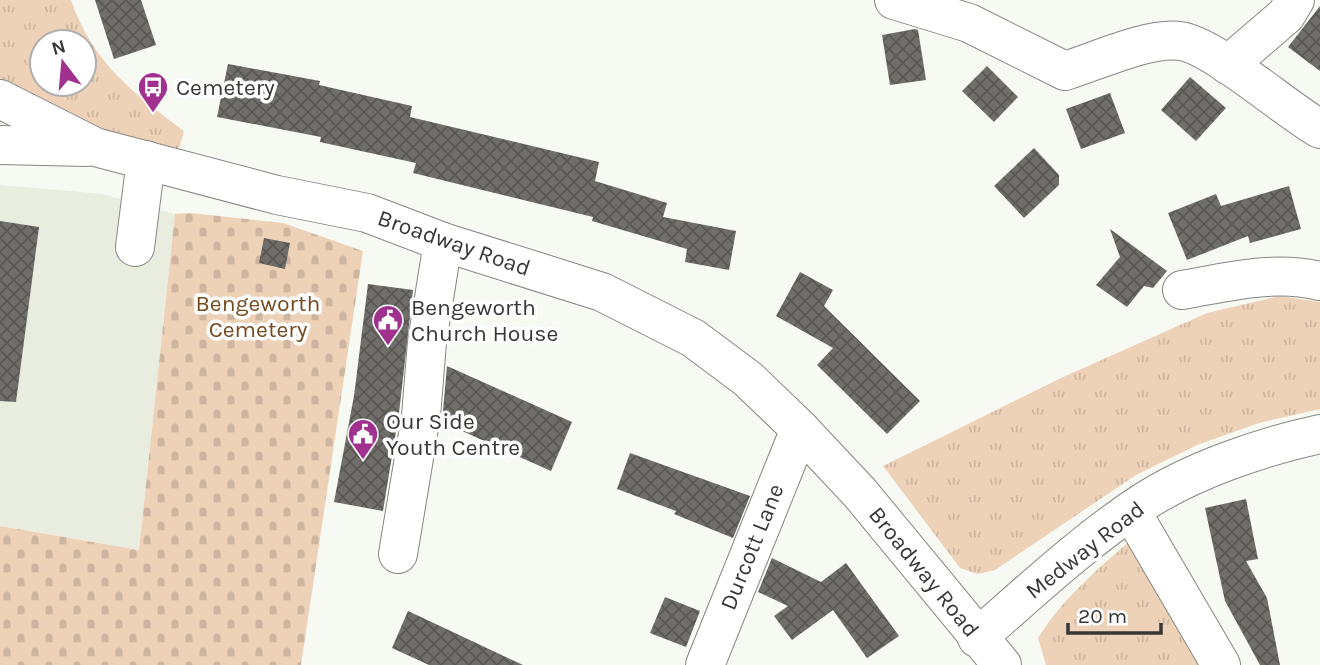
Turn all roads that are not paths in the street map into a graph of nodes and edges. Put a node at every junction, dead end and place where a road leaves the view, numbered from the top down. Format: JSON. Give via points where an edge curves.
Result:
{"nodes":[{"id":1,"x":894,"y":0,"type":"edge"},
{"id":2,"x":1295,"y":0,"type":"edge"},
{"id":3,"x":1228,"y":65,"type":"junction"},
{"id":4,"x":0,"y":99,"type":"edge"},
{"id":5,"x":1320,"y":130,"type":"edge"},
{"id":6,"x":0,"y":145,"type":"edge"},
{"id":7,"x":95,"y":147,"type":"junction"},
{"id":8,"x":146,"y":160,"type":"junction"},
{"id":9,"x":443,"y":242,"type":"junction"},
{"id":10,"x":135,"y":247,"type":"dead end"},
{"id":11,"x":1320,"y":281,"type":"edge"},
{"id":12,"x":1182,"y":290,"type":"dead end"},
{"id":13,"x":800,"y":429,"type":"junction"},
{"id":14,"x":1320,"y":434,"type":"edge"},
{"id":15,"x":1131,"y":511,"type":"junction"},
{"id":16,"x":398,"y":554,"type":"dead end"},
{"id":17,"x":990,"y":651,"type":"edge"},
{"id":18,"x":705,"y":665,"type":"edge"},
{"id":19,"x":1221,"y":665,"type":"edge"}],
"edges":[{"from":1,"to":3,"type":"street","via":[[969,23],[1065,71],[1158,42],[1180,41],[1204,48]]},
{"from":2,"to":3,"type":"street","via":[[1286,15]]},
{"from":3,"to":5,"type":"street"},
{"from":4,"to":7,"type":"street","name":"Broadway Road"},
{"from":6,"to":7,"type":"street","name":"Broadway Road"},
{"from":7,"to":8,"type":"street","name":"Broadway Road"},
{"from":8,"to":9,"type":"street","name":"Broadway Road","via":[[367,213]]},
{"from":8,"to":10,"type":"street"},
{"from":9,"to":13,"type":"street","name":"Broadway Road","via":[[602,292],[693,338],[748,379]]},
{"from":9,"to":16,"type":"street"},
{"from":11,"to":12,"type":"street","via":[[1296,275],[1250,277]]},
{"from":13,"to":17,"type":"street","name":"Broadway Road","via":[[860,493]]},
{"from":13,"to":18,"type":"street","name":"Durcott Lane"},
{"from":14,"to":15,"type":"street","name":"Medway Road","via":[[1198,474]]},
{"from":15,"to":17,"type":"street","name":"Medway Road","via":[[1096,535]]},
{"from":15,"to":19,"type":"street"}]}
